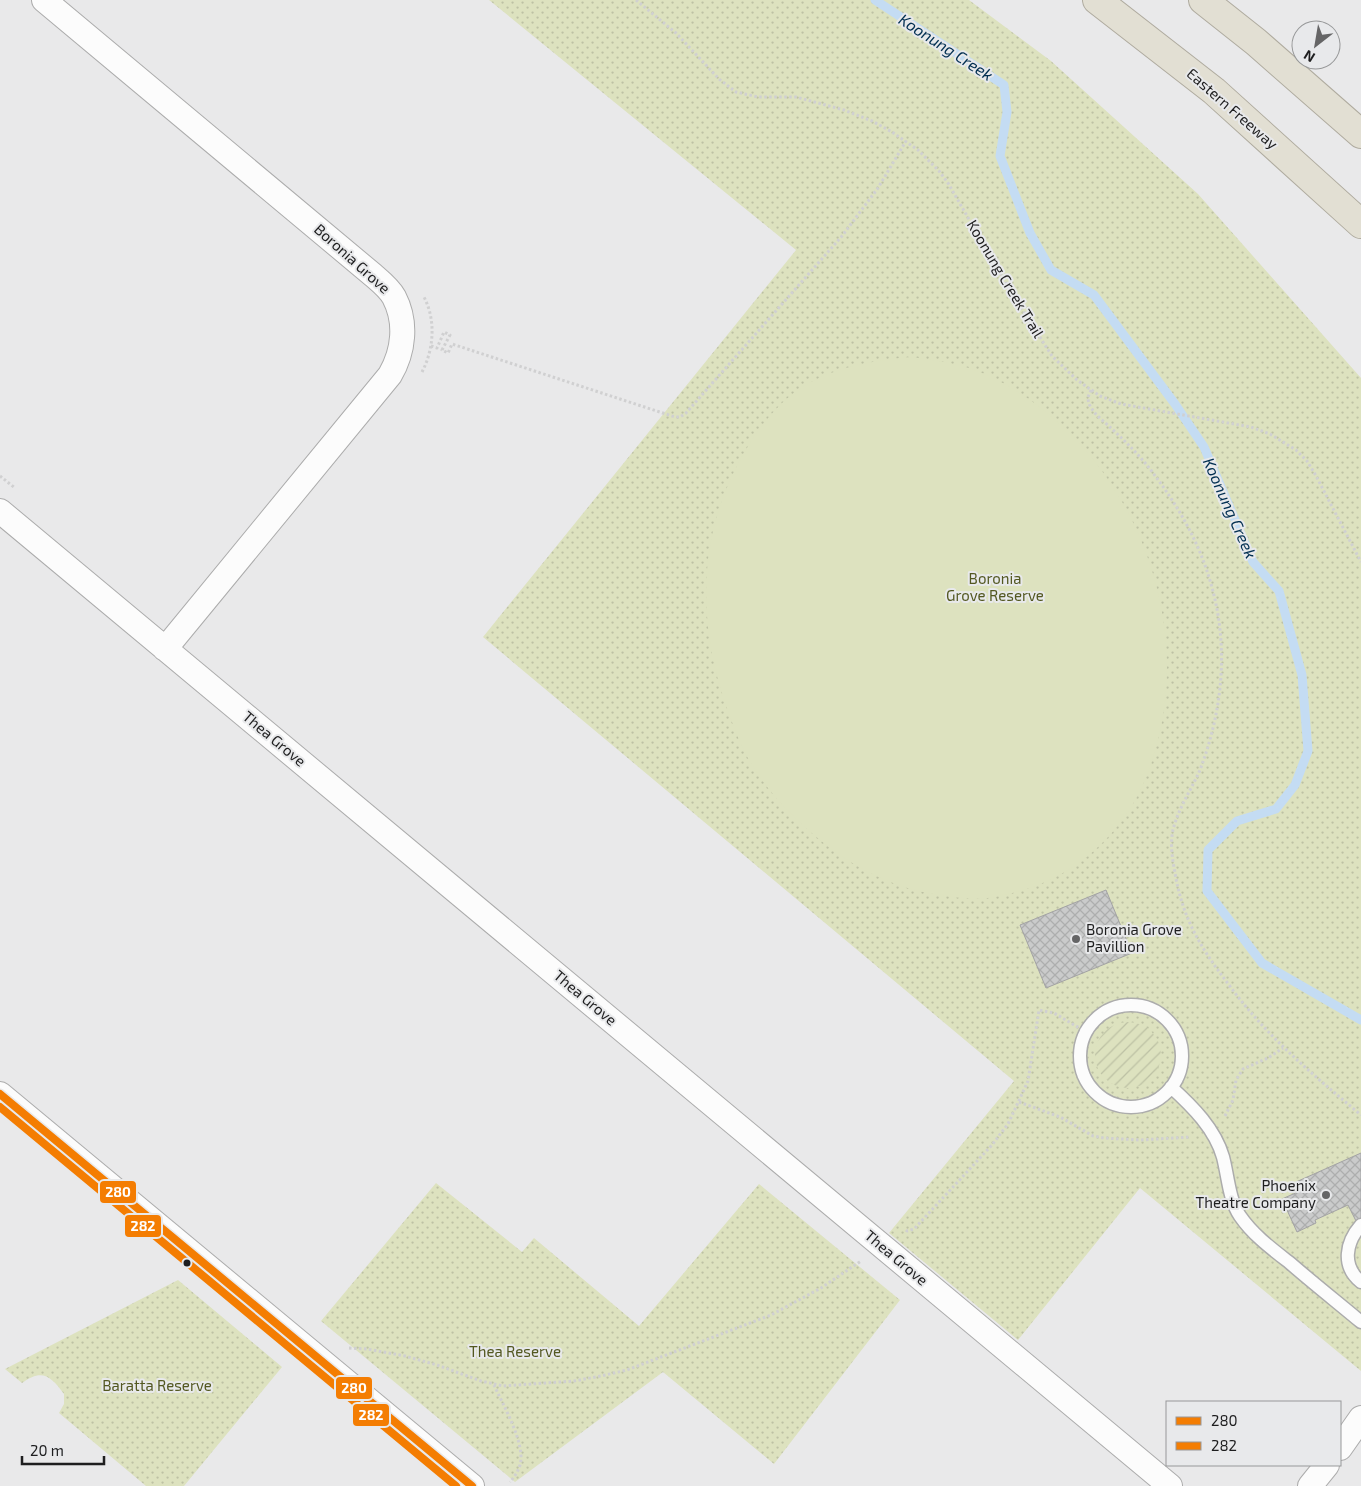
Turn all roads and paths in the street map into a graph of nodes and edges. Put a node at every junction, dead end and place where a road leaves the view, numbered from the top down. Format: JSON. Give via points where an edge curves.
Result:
{"nodes":[{"id":1,"x":44,"y":0,"type":"edge"},
{"id":2,"x":636,"y":0,"type":"edge"},
{"id":3,"x":1097,"y":0,"type":"edge"},
{"id":4,"x":1203,"y":0,"type":"edge"},
{"id":5,"x":1361,"y":134,"type":"edge"},
{"id":6,"x":906,"y":141,"type":"junction"},
{"id":7,"x":1361,"y":224,"type":"edge"},
{"id":8,"x":431,"y":346,"type":"dead end"},
{"id":9,"x":1090,"y":390,"type":"junction"},
{"id":10,"x":2,"y":517,"type":"edge"},
{"id":11,"x":1361,"y":562,"type":"edge"},
{"id":12,"x":165,"y":649,"type":"junction"},
{"id":13,"x":1086,"y":1032,"type":"junction"},
{"id":14,"x":1283,"y":1048,"type":"junction"},
{"id":15,"x":1172,"y":1087,"type":"junction"},
{"id":16,"x":0,"y":1094,"type":"edge"},
{"id":17,"x":1019,"y":1102,"type":"junction"},
{"id":18,"x":1361,"y":1114,"type":"edge"},
{"id":19,"x":1209,"y":1129,"type":"junction"},
{"id":20,"x":1361,"y":1225,"type":"edge"},
{"id":21,"x":878,"y":1242,"type":"junction"},
{"id":22,"x":1361,"y":1282,"type":"edge"},
{"id":23,"x":1361,"y":1322,"type":"edge"},
{"id":24,"x":350,"y":1348,"type":"dead end"},
{"id":25,"x":494,"y":1384,"type":"junction"},
{"id":26,"x":1361,"y":1418,"type":"edge"},
{"id":27,"x":1341,"y":1447,"type":"edge"},
{"id":28,"x":1326,"y":1466,"type":"edge"},
{"id":29,"x":510,"y":1482,"type":"dead end"},
{"id":30,"x":472,"y":1486,"type":"edge"},
{"id":31,"x":1170,"y":1486,"type":"edge"},
{"id":32,"x":1310,"y":1486,"type":"edge"}],
"edges":[{"from":1,"to":12,"type":"street","name":"Boronia Grove","via":[[373,274],[394,297],[400,316],[403,341],[390,375]]},
{"from":2,"to":6,"type":"path","name":"Koonung Creek Trail","via":[[676,33],[736,92],[758,97],[796,96],[817,102],[872,121]]},
{"from":3,"to":7,"type":"highway","name":"Eastern Freeway","via":[[1214,91]]},
{"from":4,"to":5,"type":"highway"},
{"from":6,"to":8,"type":"path","via":[[878,188],[836,244],[680,417],[452,344],[448,353],[442,350],[450,335],[444,332],[437,348]]},
{"from":6,"to":9,"type":"path","name":"Koonung Creek Trail","via":[[929,160],[948,183],[1052,356]]},
{"from":9,"to":11,"type":"path","name":"Koonung Creek Trail","via":[[1110,400],[1134,406],[1251,427],[1284,442],[1307,461],[1316,474]]},
{"from":9,"to":14,"type":"path","via":[[1088,397],[1092,409],[1139,455],[1178,508],[1197,543],[1211,584],[1221,634],[1221,688],[1206,754],[1174,824],[1172,856],[1181,901],[1202,950],[1246,1009]]},
{"from":10,"to":12,"type":"street","name":"Thea Grove"},
{"from":12,"to":21,"type":"street","name":"Thea Grove"},
{"from":13,"to":15,"type":"lane","via":[[1080,1061],[1084,1076],[1103,1099],[1132,1107],[1160,1098]]},
{"from":13,"to":15,"type":"lane","via":[[1107,1011],[1122,1006],[1152,1010],[1174,1030],[1180,1044],[1182,1059]]},
{"from":13,"to":17,"type":"path","via":[[1054,1013],[1039,1010],[1030,1072]]},
{"from":14,"to":18,"type":"path"},
{"from":14,"to":19,"type":"path","via":[[1243,1069],[1236,1080],[1230,1109]]},
{"from":15,"to":19,"type":"lane"},
{"from":16,"to":30,"type":"street"},
{"from":17,"to":19,"type":"path","via":[[1104,1138],[1191,1137]]},
{"from":17,"to":21,"type":"path","via":[[997,1139],[914,1229],[907,1231],[895,1221]]},
{"from":19,"to":23,"type":"lane","via":[[1222,1156],[1238,1214],[1248,1227]]},
{"from":20,"to":22,"type":"lane","via":[[1348,1244],[1347,1256],[1350,1268]]},
{"from":21,"to":25,"type":"path","via":[[860,1262],[788,1306],[627,1370],[574,1381],[509,1386]]},
{"from":21,"to":31,"type":"street","name":"Thea Grove"},
{"from":24,"to":25,"type":"path","via":[[406,1356]]},
{"from":25,"to":29,"type":"path","via":[[522,1454]]},
{"from":26,"to":27,"type":"street"},
{"from":28,"to":32,"type":"street"}]}
